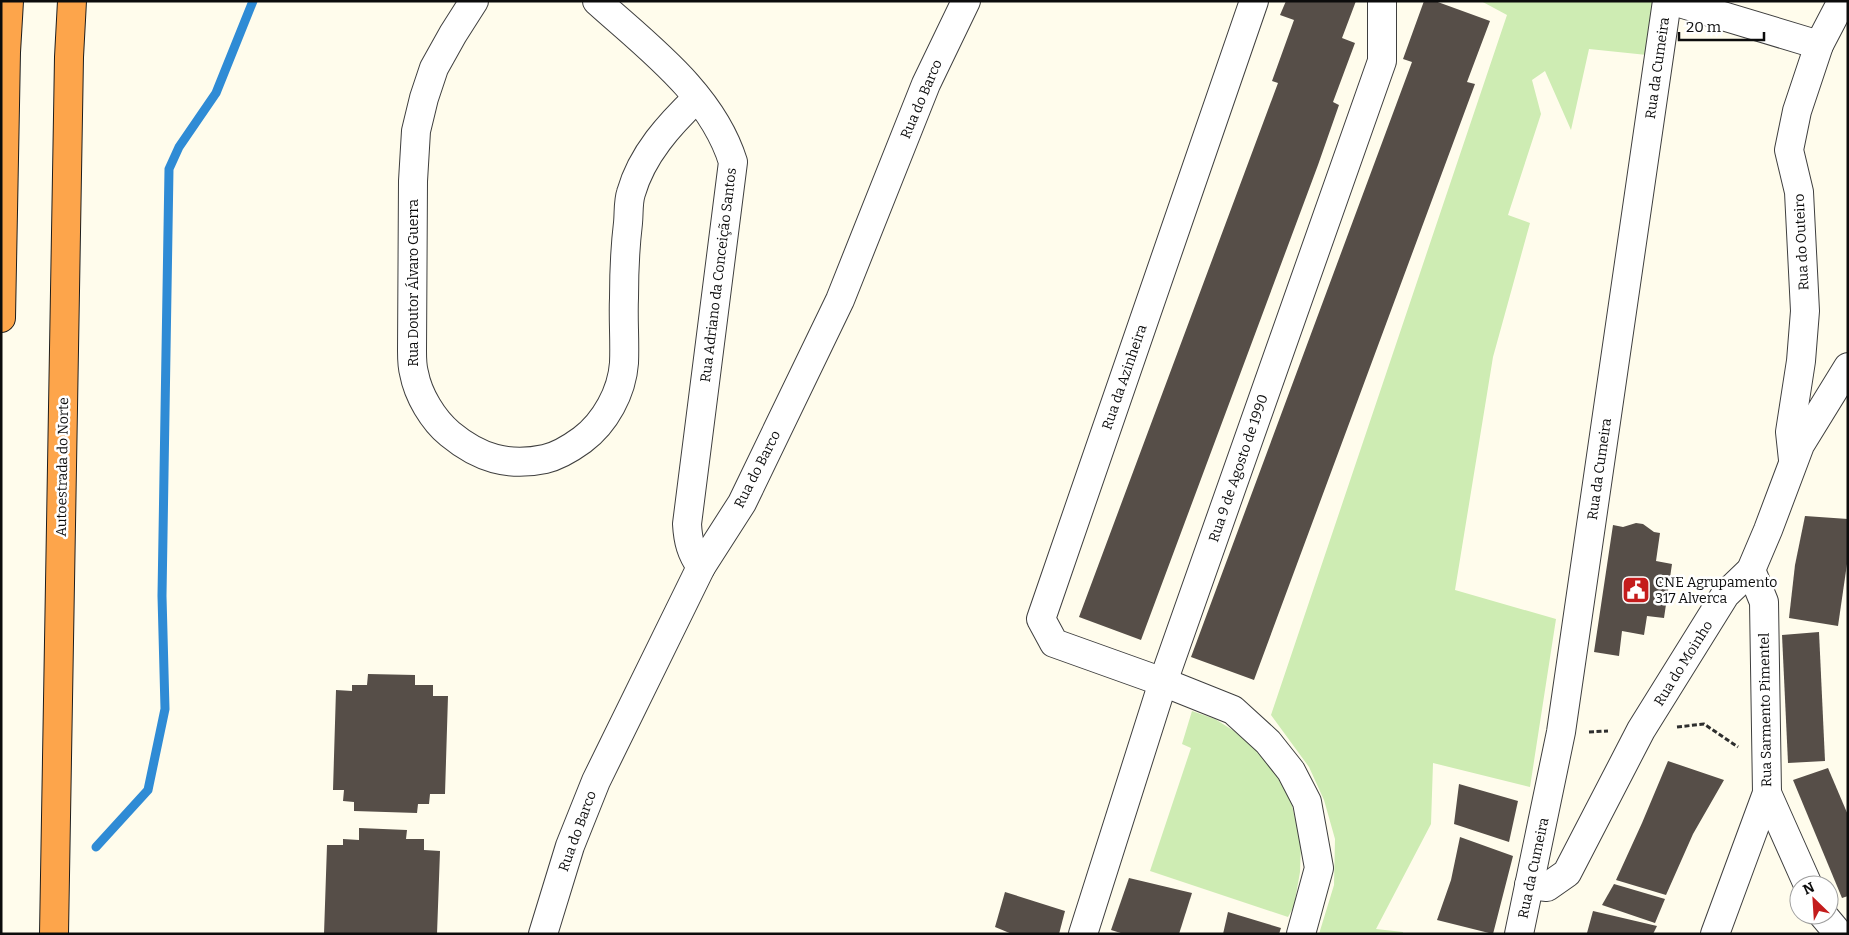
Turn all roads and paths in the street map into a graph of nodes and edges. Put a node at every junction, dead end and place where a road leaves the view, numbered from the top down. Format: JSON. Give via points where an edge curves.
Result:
{"nodes":[{"id":1,"x":9,"y":1,"type":"edge"},
{"id":2,"x":72,"y":1,"type":"edge"},
{"id":3,"x":474,"y":1,"type":"edge"},
{"id":4,"x":596,"y":1,"type":"edge"},
{"id":5,"x":966,"y":1,"type":"edge"},
{"id":6,"x":1254,"y":1,"type":"edge"},
{"id":7,"x":1382,"y":1,"type":"edge"},
{"id":8,"x":1667,"y":1,"type":"edge"},
{"id":9,"x":1673,"y":1,"type":"edge"},
{"id":10,"x":1842,"y":1,"type":"edge"},
{"id":11,"x":1832,"y":32,"type":"edge"},
{"id":12,"x":698,"y":98,"type":"junction"},
{"id":13,"x":1,"y":318,"type":"edge"},
{"id":14,"x":1848,"y":367,"type":"edge"},
{"id":15,"x":1793,"y":464,"type":"junction"},
{"id":16,"x":702,"y":567,"type":"junction"},
{"id":17,"x":1751,"y":570,"type":"junction"},
{"id":18,"x":1163,"y":682,"type":"junction"},
{"id":19,"x":1641,"y":730,"type":"junction"},
{"id":20,"x":1561,"y":732,"type":"junction"},
{"id":21,"x":1766,"y":765,"type":"junction"},
{"id":22,"x":1767,"y":792,"type":"junction"},
{"id":23,"x":1804,"y":875,"type":"edge"},
{"id":24,"x":1529,"y":885,"type":"junction"},
{"id":25,"x":54,"y":934,"type":"edge"},
{"id":26,"x":543,"y":934,"type":"edge"},
{"id":27,"x":1083,"y":934,"type":"edge"},
{"id":28,"x":1301,"y":934,"type":"edge"},
{"id":29,"x":1519,"y":934,"type":"edge"},
{"id":30,"x":1715,"y":934,"type":"edge"}],
"edges":[{"from":1,"to":13,"type":"highway"},
{"from":2,"to":25,"type":"highway","name":"Autoestrada do Norte"},
{"from":3,"to":12,"type":"street","name":"Rua Doutor Álvaro Guerra","via":[[434,68],[416,131],[412,350],[420,392],[432,413],[448,432],[485,456],[530,462],[550,457],[591,433],[605,415],[618,391],[624,364],[624,264],[631,193],[644,161],[668,126]]},
{"from":4,"to":12,"type":"street","name":"Rua Adriano da Conceição Santos","via":[[673,70]]},
{"from":5,"to":16,"type":"street","name":"Rua do Barco","via":[[926,84],[840,300],[742,503]]},
{"from":6,"to":18,"type":"street","name":"Rua da Azinheira","via":[[1041,619],[1054,643]]},
{"from":7,"to":18,"type":"street","name":"Rua 9 de Agosto de 1990","via":[[1382,61]]},
{"from":8,"to":20,"type":"street","name":"Rua da Cumeira"},
{"from":9,"to":11,"type":"street"},
{"from":10,"to":11,"type":"street","name":"Rua do Outeiro"},
{"from":11,"to":15,"type":"street","name":"Rua do Outeiro","via":[[1797,111],[1789,150],[1799,192],[1805,311],[1790,432]]},
{"from":12,"to":16,"type":"street","name":"Rua Adriano da Conceição Santos","via":[[728,145],[733,162],[687,524],[688,543]]},
{"from":14,"to":15,"type":"street","name":"Rua do Moinho","via":[[1800,445]]},
{"from":15,"to":17,"type":"street","name":"Rua do Moinho"},
{"from":16,"to":26,"type":"street","name":"Rua do Barco","via":[[593,789],[570,846]]},
{"from":17,"to":19,"type":"street","name":"Rua do Moinho","via":[[1725,595]]},
{"from":17,"to":21,"type":"street","name":"Rua Sarmento Pimentel","via":[[1764,602]]},
{"from":18,"to":27,"type":"street","name":"Rua 9 de Agosto de 1990"},
{"from":18,"to":28,"type":"street","name":"Rua da Azinheira","via":[[1233,710],[1268,742],[1291,771],[1307,802],[1319,868]]},
{"from":19,"to":20,"type":"path"},
{"from":19,"to":21,"type":"path","via":[[1704,724]]},
{"from":19,"to":24,"type":"street","name":"Rua do Moinho","via":[[1567,873],[1547,887]]},
{"from":20,"to":24,"type":"street","name":"Rua da Cumeira"},
{"from":21,"to":22,"type":"street","name":"Rua Sarmento Pimentel"},
{"from":22,"to":23,"type":"street"},
{"from":22,"to":30,"type":"street","name":"Rua Sarmento Pimentel"},
{"from":24,"to":29,"type":"street","name":"Rua da Cumeira"}]}
